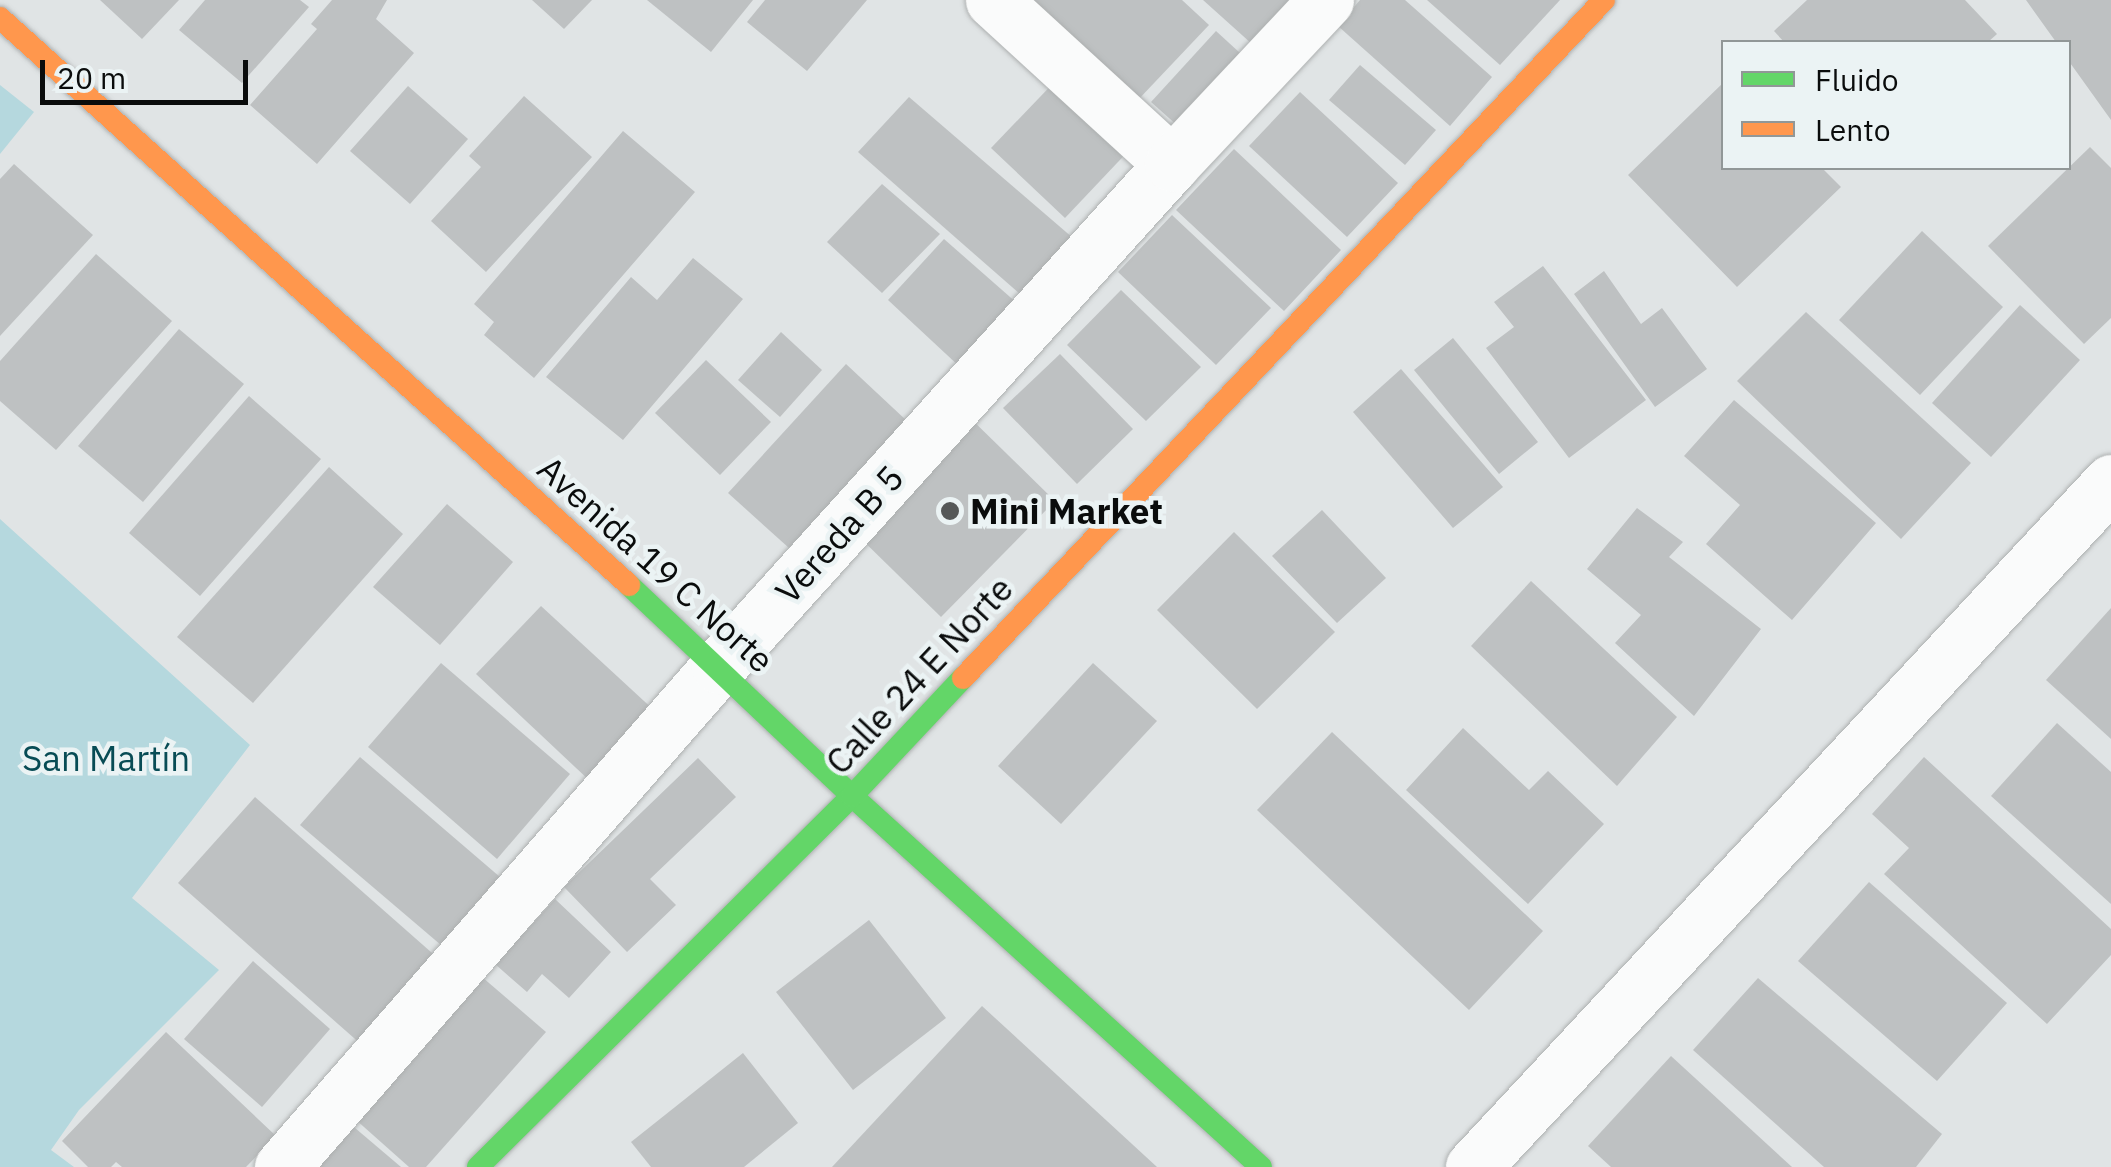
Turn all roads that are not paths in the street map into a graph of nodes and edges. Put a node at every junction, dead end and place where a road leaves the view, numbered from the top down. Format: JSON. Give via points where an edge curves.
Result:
{"nodes":[{"id":1,"x":993,"y":0,"type":"edge"},
{"id":2,"x":1326,"y":0,"type":"edge"},
{"id":3,"x":1604,"y":0,"type":"edge"},
{"id":4,"x":0,"y":18,"type":"edge"},
{"id":5,"x":1172,"y":164,"type":"junction"},
{"id":6,"x":2111,"y":482,"type":"edge"},
{"id":7,"x":719,"y":666,"type":"junction"},
{"id":8,"x":852,"y":796,"type":"junction"},
{"id":9,"x":282,"y":1167,"type":"edge"},
{"id":10,"x":478,"y":1167,"type":"edge"},
{"id":11,"x":1260,"y":1167,"type":"edge"},
{"id":12,"x":1473,"y":1167,"type":"edge"}],
"edges":[{"from":1,"to":5,"type":"street"},
{"from":2,"to":5,"type":"street","name":"Vereda B 5"},
{"from":3,"to":8,"type":"street","name":"Calle 24 E Norte"},
{"from":4,"to":7,"type":"street","name":"Avenida 19 C Norte"},
{"from":5,"to":7,"type":"street","name":"Vereda B 5"},
{"from":6,"to":12,"type":"street"},
{"from":7,"to":8,"type":"street","name":"Avenida 19 C Norte"},
{"from":7,"to":9,"type":"street","name":"Vereda B 5"},
{"from":8,"to":10,"type":"street","name":"Calle 24 E Norte"},
{"from":8,"to":11,"type":"street","name":"Avenida 19 C Norte"}]}
